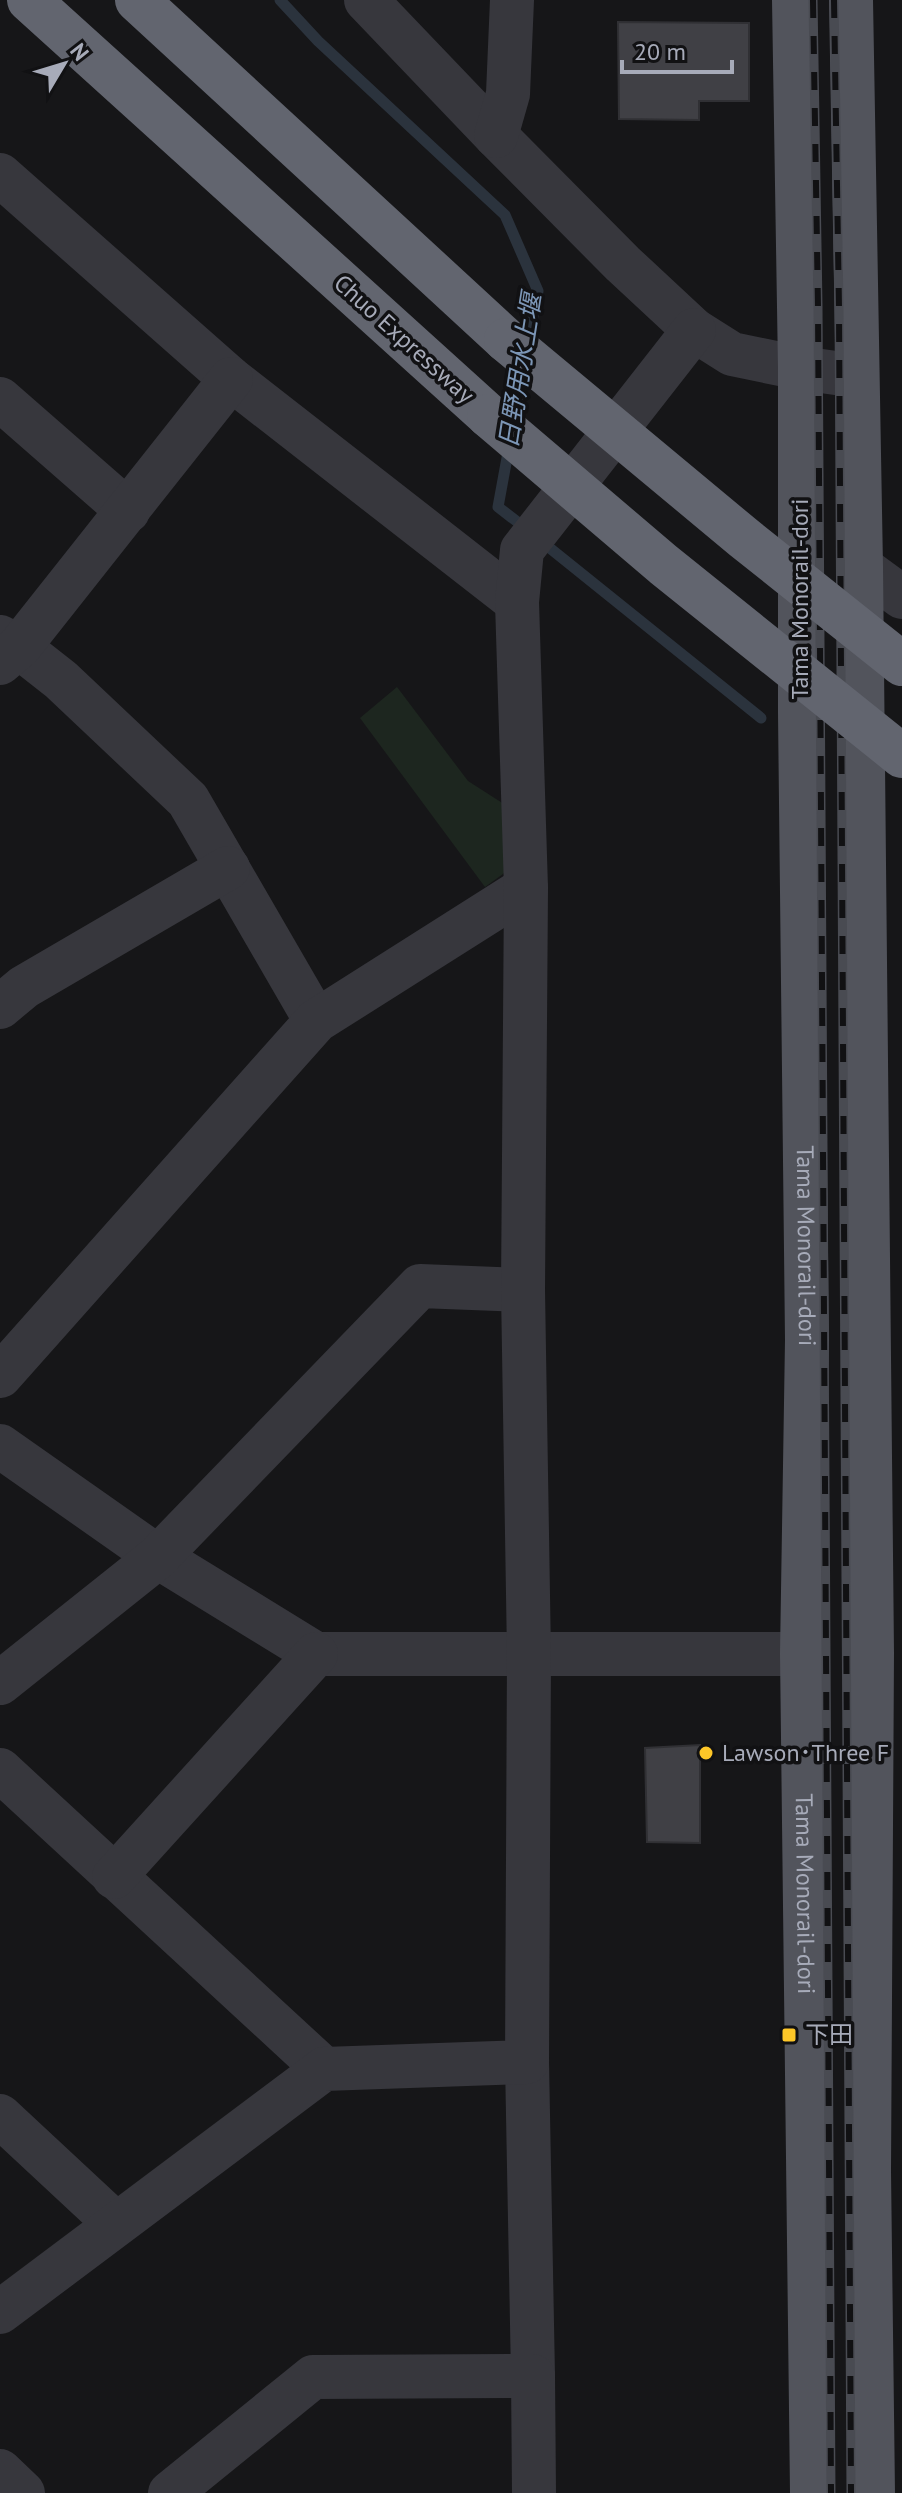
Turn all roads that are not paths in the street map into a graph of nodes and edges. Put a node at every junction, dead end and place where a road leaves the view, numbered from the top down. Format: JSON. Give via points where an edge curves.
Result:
{"nodes":[{"id":1,"x":29,"y":0,"type":"edge"},
{"id":2,"x":137,"y":0,"type":"edge"},
{"id":3,"x":366,"y":0,"type":"edge"},
{"id":4,"x":512,"y":0,"type":"edge"},
{"id":5,"x":794,"y":0,"type":"edge"},
{"id":6,"x":851,"y":0,"type":"edge"},
{"id":7,"x":496,"y":136,"type":"junction"},
{"id":8,"x":0,"y":175,"type":"edge"},
{"id":9,"x":694,"y":330,"type":"junction"},
{"id":10,"x":800,"y":368,"type":"junction"},
{"id":11,"x":857,"y":376,"type":"junction"},
{"id":12,"x":231,"y":379,"type":"junction"},
{"id":13,"x":0,"y":399,"type":"edge"},
{"id":14,"x":128,"y":511,"type":"junction"},
{"id":15,"x":861,"y":567,"type":"junction"},
{"id":16,"x":902,"y":597,"type":"edge"},
{"id":17,"x":517,"y":602,"type":"junction"},
{"id":18,"x":6,"y":649,"type":"edge"},
{"id":19,"x":902,"y":664,"type":"edge"},
{"id":20,"x":800,"y":713,"type":"junction"},
{"id":21,"x":902,"y":756,"type":"edge"},
{"id":22,"x":228,"y":868,"type":"junction"},
{"id":23,"x":526,"y":888,"type":"junction"},
{"id":24,"x":0,"y":1007,"type":"edge"},
{"id":25,"x":316,"y":1021,"type":"junction"},
{"id":26,"x":523,"y":1290,"type":"junction"},
{"id":27,"x":0,"y":1376,"type":"edge"},
{"id":28,"x":0,"y":1446,"type":"edge"},
{"id":29,"x":158,"y":1557,"type":"junction"},
{"id":30,"x":887,"y":1652,"type":"edge"},
{"id":31,"x":316,"y":1654,"type":"junction"},
{"id":32,"x":802,"y":1654,"type":"junction"},
{"id":33,"x":529,"y":1655,"type":"junction"},
{"id":34,"x":0,"y":1683,"type":"edge"},
{"id":35,"x":0,"y":1770,"type":"edge"},
{"id":36,"x":114,"y":1877,"type":"junction"},
{"id":37,"x":527,"y":2062,"type":"junction"},
{"id":38,"x":324,"y":2069,"type":"junction"},
{"id":39,"x":0,"y":2116,"type":"edge"},
{"id":40,"x":116,"y":2224,"type":"junction"},
{"id":41,"x":0,"y":2312,"type":"edge"},
{"id":42,"x":533,"y":2376,"type":"junction"},
{"id":43,"x":0,"y":2471,"type":"edge"},
{"id":44,"x":23,"y":2493,"type":"edge"},
{"id":45,"x":170,"y":2493,"type":"edge"},
{"id":46,"x":534,"y":2493,"type":"edge"},
{"id":47,"x":812,"y":2493,"type":"edge"},
{"id":48,"x":873,"y":2493,"type":"edge"}],
"edges":[{"from":1,"to":21,"type":"highway","name":"Chuo Expressway","bridge":true,"via":[[489,416]]},
{"from":2,"to":19,"type":"highway","bridge":true,"via":[[506,340]]},
{"from":3,"to":7,"type":"street"},
{"from":4,"to":7,"type":"street","via":[[508,94]]},
{"from":5,"to":10,"type":"main road","name":"Tama Monorail-dori"},
{"from":6,"to":11,"type":"main road"},
{"from":7,"to":9,"type":"street"},
{"from":8,"to":12,"type":"street"},
{"from":9,"to":10,"type":"street","via":[[732,354]]},
{"from":9,"to":17,"type":"street","via":[[522,550]]},
{"from":10,"to":11,"type":"street"},
{"from":10,"to":20,"type":"main road","name":"Tama Monorail-dori"},
{"from":11,"to":15,"type":"main road"},
{"from":12,"to":14,"type":"street"},
{"from":12,"to":17,"type":"street"},
{"from":13,"to":14,"type":"street"},
{"from":14,"to":18,"type":"street"},
{"from":15,"to":16,"type":"street"},
{"from":15,"to":20,"type":"main road","via":[[834,545],[815,545],[811,643]]},
{"from":15,"to":30,"type":"main road"},
{"from":17,"to":23,"type":"street"},
{"from":18,"to":22,"type":"street","via":[[61,680],[188,800]]},
{"from":20,"to":32,"type":"main road","name":"Tama Monorail-dori","via":[[807,1340]]},
{"from":22,"to":24,"type":"street","via":[[24,987]]},
{"from":22,"to":25,"type":"street"},
{"from":23,"to":25,"type":"street"},
{"from":23,"to":26,"type":"street"},
{"from":25,"to":27,"type":"street"},
{"from":26,"to":29,"type":"street","via":[[420,1286]]},
{"from":26,"to":33,"type":"street"},
{"from":28,"to":29,"type":"street"},
{"from":29,"to":31,"type":"street"},
{"from":29,"to":34,"type":"street"},
{"from":30,"to":32,"type":"main road"},
{"from":30,"to":48,"type":"main road","via":[[869,2171]]},
{"from":31,"to":33,"type":"street"},
{"from":31,"to":36,"type":"street"},
{"from":32,"to":33,"type":"street"},
{"from":32,"to":47,"type":"main road","name":"Tama Monorail-dori"},
{"from":33,"to":37,"type":"street"},
{"from":35,"to":36,"type":"street"},
{"from":36,"to":38,"type":"street"},
{"from":37,"to":38,"type":"street"},
{"from":37,"to":42,"type":"street"},
{"from":38,"to":40,"type":"street"},
{"from":39,"to":40,"type":"street"},
{"from":40,"to":41,"type":"street"},
{"from":42,"to":45,"type":"street","via":[[313,2377]]},
{"from":42,"to":46,"type":"street"},
{"from":43,"to":44,"type":"street"}]}
